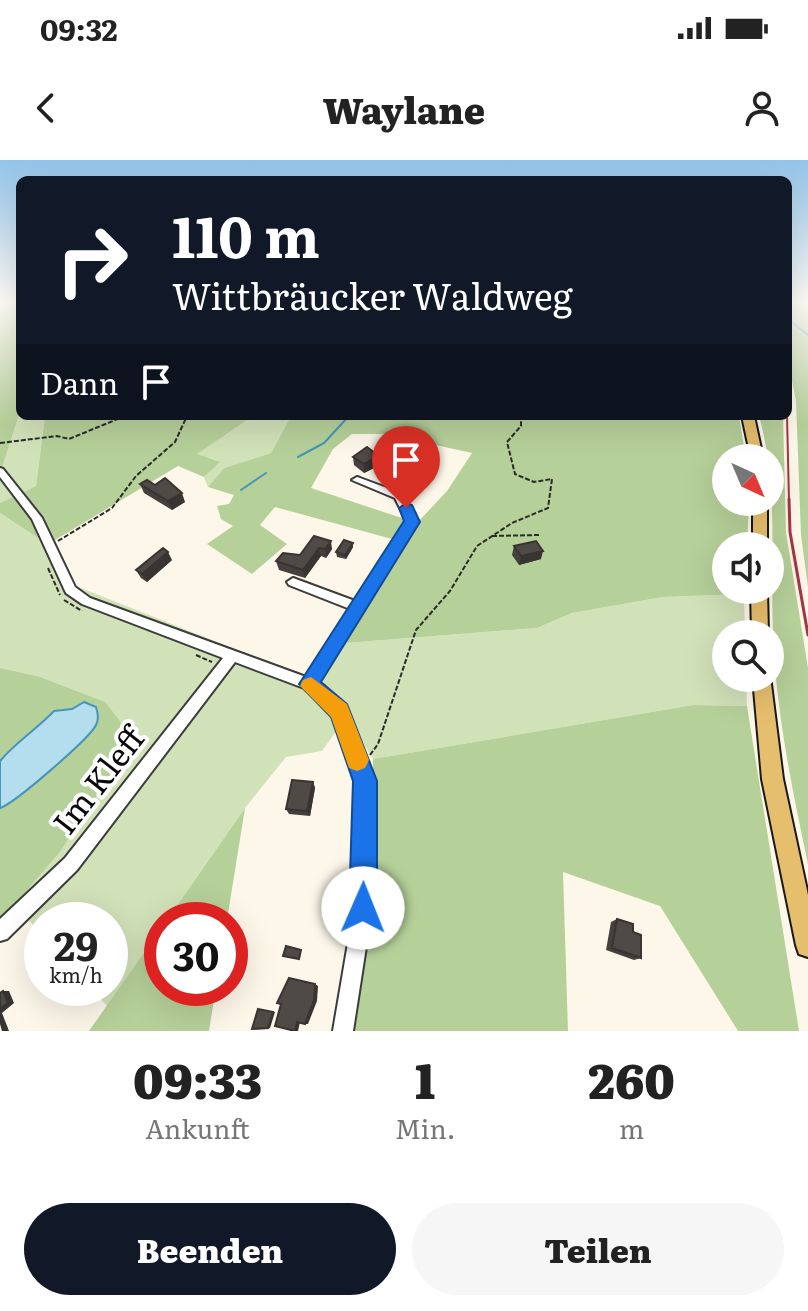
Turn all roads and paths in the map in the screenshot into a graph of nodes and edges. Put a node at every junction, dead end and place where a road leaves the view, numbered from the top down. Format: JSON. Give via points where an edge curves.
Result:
{"nodes":[{"id":1,"x":115,"y":420,"type":"edge"},
{"id":2,"x":185,"y":420,"type":"edge"},
{"id":3,"x":521,"y":420,"type":"edge"},
{"id":4,"x":749,"y":420,"type":"edge"},
{"id":5,"x":0,"y":443,"type":"edge"},
{"id":6,"x":754,"y":444,"type":"edge"},
{"id":7,"x":0,"y":471,"type":"edge"},
{"id":8,"x":357,"y":480,"type":"dead end"},
{"id":9,"x":539,"y":535,"type":"dead end"},
{"id":10,"x":491,"y":536,"type":"junction"},
{"id":11,"x":50,"y":546,"type":"junction"},
{"id":12,"x":293,"y":582,"type":"dead end"},
{"id":13,"x":359,"y":608,"type":"junction"},
{"id":14,"x":232,"y":656,"type":"junction"},
{"id":15,"x":309,"y":684,"type":"junction"},
{"id":16,"x":762,"y":692,"type":"edge"},
{"id":17,"x":361,"y":770,"type":"junction"},
{"id":18,"x":0,"y":932,"type":"edge"},
{"id":19,"x":808,"y":945,"type":"edge"},
{"id":20,"x":343,"y":1031,"type":"edge"}],
"edges":[{"from":1,"to":5,"type":"path","via":[[69,439]]},
{"from":2,"to":11,"type":"path","via":[[175,442],[136,476],[112,508]]},
{"from":3,"to":10,"type":"path","via":[[507,442],[515,474],[534,482],[552,479],[548,508]]},
{"from":4,"to":6,"type":"main road"},
{"from":7,"to":11,"type":"street","via":[[37,518]]},
{"from":8,"to":13,"type":"street","via":[[399,496],[412,522]]},
{"from":9,"to":10,"type":"path"},
{"from":10,"to":17,"type":"path","via":[[477,546],[450,591],[416,630],[378,744]]},
{"from":11,"to":14,"type":"street","via":[[70,590],[86,601]]},
{"from":12,"to":13,"type":"street"},
{"from":13,"to":15,"type":"street"},
{"from":14,"to":15,"type":"street"},
{"from":14,"to":18,"type":"street","name":"Im Kleff","via":[[71,864]]},
{"from":15,"to":17,"type":"street","via":[[339,711]]},
{"from":16,"to":19,"type":"main road","via":[[787,856]]},
{"from":17,"to":20,"type":"street","via":[[363,908]]}]}
